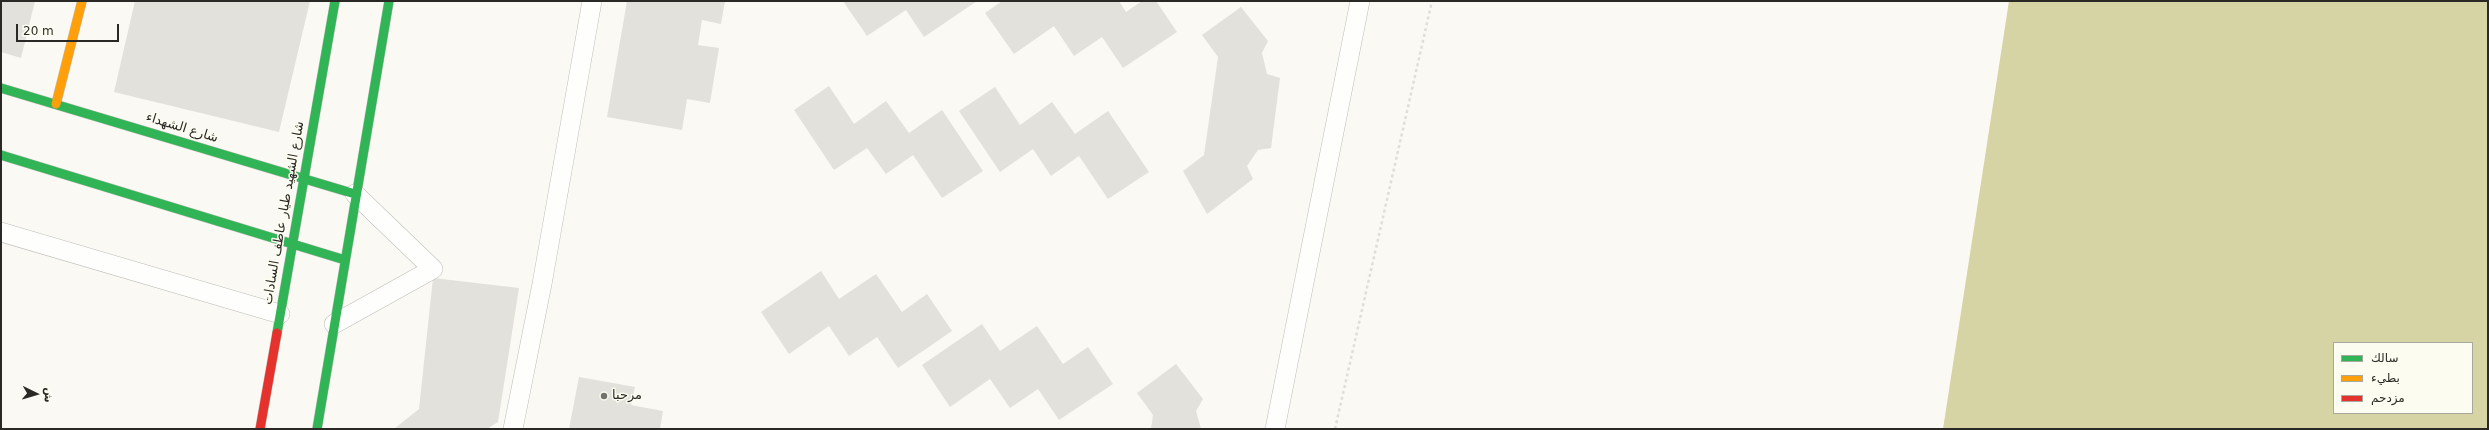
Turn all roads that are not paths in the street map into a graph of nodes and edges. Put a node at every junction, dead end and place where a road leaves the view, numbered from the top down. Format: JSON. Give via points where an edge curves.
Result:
{"nodes":[{"id":1,"x":82,"y":1,"type":"edge"},
{"id":2,"x":335,"y":1,"type":"edge"},
{"id":3,"x":389,"y":1,"type":"edge"},
{"id":4,"x":592,"y":1,"type":"edge"},
{"id":5,"x":1360,"y":1,"type":"edge"},
{"id":6,"x":1,"y":88,"type":"edge"},
{"id":7,"x":56,"y":104,"type":"junction"},
{"id":8,"x":1,"y":155,"type":"edge"},
{"id":9,"x":302,"y":178,"type":"junction"},
{"id":10,"x":355,"y":194,"type":"junction"},
{"id":11,"x":1,"y":232,"type":"edge"},
{"id":12,"x":292,"y":244,"type":"junction"},
{"id":13,"x":345,"y":260,"type":"junction"},
{"id":14,"x":280,"y":314,"type":"junction"},
{"id":15,"x":334,"y":324,"type":"junction"},
{"id":16,"x":260,"y":429,"type":"edge"},
{"id":17,"x":317,"y":429,"type":"edge"},
{"id":18,"x":513,"y":429,"type":"edge"},
{"id":19,"x":1275,"y":429,"type":"edge"}],
"edges":[{"from":1,"to":7,"type":"street"},
{"from":2,"to":9,"type":"street","name":"شارع الشهيد طيار عاطف السادات"},
{"from":3,"to":10,"type":"street"},
{"from":4,"to":18,"type":"lane","via":[[542,284]]},
{"from":5,"to":19,"type":"lane"},
{"from":6,"to":7,"type":"street","name":"شارع الشهداء"},
{"from":7,"to":9,"type":"street","name":"شارع الشهداء"},
{"from":8,"to":12,"type":"street"},
{"from":9,"to":10,"type":"street","name":"شارع الشهداء"},
{"from":9,"to":12,"type":"street","name":"شارع الشهيد طيار عاطف السادات"},
{"from":10,"to":13,"type":"street"},
{"from":10,"to":15,"type":"lane","via":[[433,269]]},
{"from":11,"to":14,"type":"lane"},
{"from":12,"to":13,"type":"street"},
{"from":12,"to":14,"type":"street","name":"شارع الشهيد طيار عاطف السادات"},
{"from":13,"to":15,"type":"street"},
{"from":14,"to":16,"type":"street","name":"شارع الشهيد طيار عاطف السادات"},
{"from":15,"to":17,"type":"street"}]}
